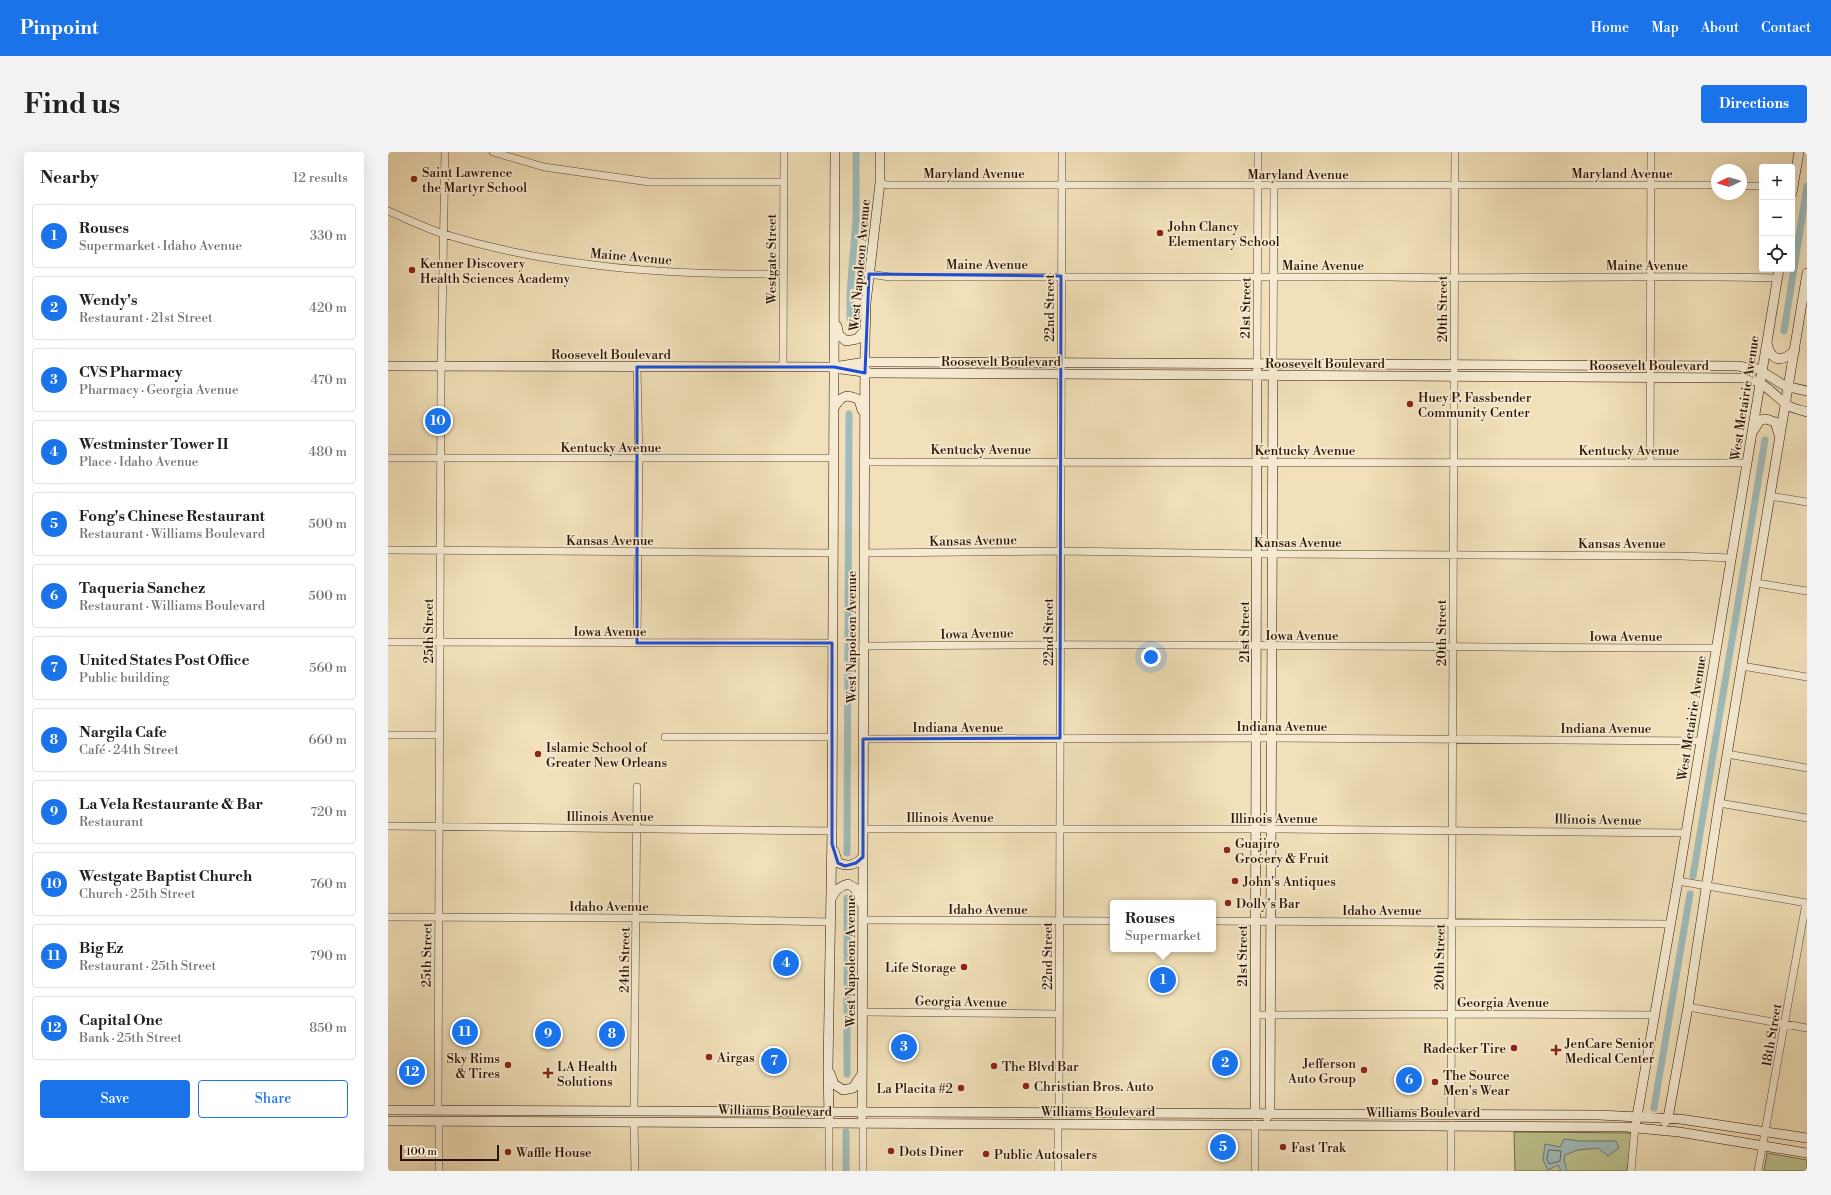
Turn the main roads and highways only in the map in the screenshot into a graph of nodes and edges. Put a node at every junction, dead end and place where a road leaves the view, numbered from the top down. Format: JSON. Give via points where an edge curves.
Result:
{"nodes":[{"id":1,"x":835,"y":152,"type":"edge"},
{"id":2,"x":880,"y":152,"type":"edge"},
{"id":3,"x":1799,"y":152,"type":"edge"},
{"id":4,"x":1795,"y":173,"type":"edge"},
{"id":5,"x":1807,"y":273,"type":"edge"},
{"id":6,"x":1778,"y":274,"type":"edge"},
{"id":7,"x":1805,"y":301,"type":"edge"},
{"id":8,"x":834,"y":317,"type":"junction"},
{"id":9,"x":865,"y":330,"type":"junction"},
{"id":10,"x":1767,"y":342,"type":"junction"},
{"id":11,"x":1795,"y":350,"type":"junction"},
{"id":12,"x":865,"y":362,"type":"junction"},
{"id":13,"x":1257,"y":363,"type":"junction"},
{"id":14,"x":1273,"y":363,"type":"junction"},
{"id":15,"x":388,"y":366,"type":"edge"},
{"id":16,"x":834,"y":367,"type":"junction"},
{"id":17,"x":1762,"y":370,"type":"junction"},
{"id":18,"x":865,"y":373,"type":"junction"},
{"id":19,"x":1257,"y":375,"type":"junction"},
{"id":20,"x":1273,"y":375,"type":"junction"},
{"id":21,"x":1760,"y":383,"type":"junction"},
{"id":22,"x":1788,"y":387,"type":"junction"},
{"id":23,"x":1807,"y":391,"type":"edge"},
{"id":24,"x":1786,"y":403,"type":"junction"},
{"id":25,"x":834,"y":408,"type":"junction"},
{"id":26,"x":1807,"y":412,"type":"edge"},
{"id":27,"x":864,"y":419,"type":"junction"},
{"id":28,"x":1751,"y":434,"type":"junction"},
{"id":29,"x":1779,"y":443,"type":"junction"},
{"id":30,"x":832,"y":844,"type":"junction"},
{"id":31,"x":863,"y":857,"type":"junction"},
{"id":32,"x":830,"y":900,"type":"junction"},
{"id":33,"x":863,"y":908,"type":"junction"},
{"id":34,"x":828,"y":1068,"type":"junction"},
{"id":35,"x":862,"y":1072,"type":"junction"},
{"id":36,"x":388,"y":1110,"type":"edge"},
{"id":37,"x":438,"y":1110,"type":"junction"},
{"id":38,"x":634,"y":1110,"type":"junction"},
{"id":39,"x":663,"y":1110,"type":"junction"},
{"id":40,"x":829,"y":1111,"type":"junction"},
{"id":41,"x":862,"y":1111,"type":"junction"},
{"id":42,"x":1079,"y":1112,"type":"junction"},
{"id":43,"x":1255,"y":1113,"type":"junction"},
{"id":44,"x":1270,"y":1113,"type":"junction"},
{"id":45,"x":1451,"y":1114,"type":"junction"},
{"id":46,"x":1483,"y":1114,"type":"junction"},
{"id":47,"x":1636,"y":1116,"type":"junction"},
{"id":48,"x":1668,"y":1118,"type":"junction"},
{"id":49,"x":392,"y":1121,"type":"edge"},
{"id":50,"x":599,"y":1121,"type":"junction"},
{"id":51,"x":634,"y":1122,"type":"junction"},
{"id":52,"x":829,"y":1123,"type":"junction"},
{"id":53,"x":863,"y":1124,"type":"junction"},
{"id":54,"x":1058,"y":1124,"type":"junction"},
{"id":55,"x":1232,"y":1124,"type":"junction"},
{"id":56,"x":1429,"y":1125,"type":"junction"},
{"id":57,"x":1451,"y":1125,"type":"junction"},
{"id":58,"x":1635,"y":1127,"type":"junction"},
{"id":59,"x":1730,"y":1127,"type":"junction"},
{"id":60,"x":1654,"y":1129,"type":"junction"},
{"id":61,"x":1807,"y":1138,"type":"edge"},
{"id":62,"x":1729,"y":1140,"type":"junction"},
{"id":63,"x":1807,"y":1153,"type":"edge"}],
"edges":[{"from":1,"to":8,"type":"main road","name":"West Napoleon Avenue"},
{"from":2,"to":9,"type":"main road","name":"West Napoleon Avenue","via":[[880,183]]},
{"from":3,"to":4,"type":"main road"},
{"from":5,"to":7,"type":"main road"},
{"from":6,"to":10,"type":"main road","name":"West Metairie Avenue"},
{"from":7,"to":11,"type":"main road"},
{"from":8,"to":9,"type":"main road","via":[[839,335],[846,341],[857,339]]},
{"from":8,"to":16,"type":"main road","name":"West Napoleon Avenue"},
{"from":9,"to":12,"type":"main road","name":"West Napoleon Avenue"},
{"from":10,"to":11,"type":"main road","via":[[1769,353],[1774,358],[1788,357]]},
{"from":10,"to":17,"type":"main road","name":"West Metairie Avenue"},
{"from":11,"to":22,"type":"main road"},
{"from":12,"to":13,"type":"main road","name":"Roosevelt Boulevard"},
{"from":12,"to":16,"type":"main road","name":"Roosevelt Boulevard"},
{"from":12,"to":18,"type":"main road","name":"West Napoleon Avenue"},
{"from":13,"to":14,"type":"main road","name":"Roosevelt Boulevard"},
{"from":13,"to":19,"type":"main road","name":"21st Street"},
{"from":14,"to":17,"type":"main road","name":"Roosevelt Boulevard","via":[[1743,366]]},
{"from":14,"to":20,"type":"main road"},
{"from":15,"to":16,"type":"main road","name":"Roosevelt Boulevard"},
{"from":16,"to":18,"type":"main road","name":"Roosevelt Boulevard"},
{"from":16,"to":25,"type":"main road","name":"West Napoleon Avenue"},
{"from":17,"to":21,"type":"main road","name":"West Metairie Avenue"},
{"from":17,"to":22,"type":"main road","name":"Roosevelt Boulevard"},
{"from":18,"to":19,"type":"main road","name":"Roosevelt Boulevard"},
{"from":18,"to":27,"type":"main road","name":"West Napoleon Avenue"},
{"from":19,"to":20,"type":"main road","name":"Roosevelt Boulevard"},
{"from":19,"to":43,"type":"main road","name":"21st Street"},
{"from":20,"to":21,"type":"main road","name":"Roosevelt Boulevard","via":[[1743,378]]},
{"from":20,"to":44,"type":"main road"},
{"from":21,"to":24,"type":"main road","name":"Roosevelt Boulevard"},
{"from":21,"to":28,"type":"main road","name":"West Metairie Avenue"},
{"from":22,"to":23,"type":"main road","name":"Roosevelt Boulevard"},
{"from":22,"to":24,"type":"main road"},
{"from":24,"to":26,"type":"main road","name":"Roosevelt Boulevard"},
{"from":24,"to":29,"type":"main road"},
{"from":25,"to":27,"type":"main road","via":[[839,399],[850,395],[859,400]]},
{"from":25,"to":30,"type":"main road","name":"West Napoleon Avenue"},
{"from":27,"to":31,"type":"main road","name":"West Napoleon Avenue"},
{"from":28,"to":29,"type":"main road","via":[[1760,420],[1771,419],[1778,428]]},
{"from":28,"to":47,"type":"main road","name":"West Metairie Avenue","via":[[1678,882]]},
{"from":29,"to":48,"type":"main road"},
{"from":30,"to":31,"type":"main road","via":[[838,863],[845,866],[856,863]]},
{"from":30,"to":32,"type":"main road","name":"West Napoleon Avenue"},
{"from":31,"to":33,"type":"main road","name":"West Napoleon Avenue"},
{"from":32,"to":33,"type":"main road","via":[[836,890],[848,884],[855,888]]},
{"from":32,"to":34,"type":"main road","name":"West Napoleon Avenue"},
{"from":33,"to":35,"type":"main road","name":"West Napoleon Avenue"},
{"from":34,"to":35,"type":"main road","via":[[834,1084],[843,1090],[853,1088]]},
{"from":34,"to":40,"type":"main road","name":"West Napoleon Avenue"},
{"from":35,"to":41,"type":"main road","name":"West Napoleon Avenue"},
{"from":36,"to":37,"type":"main road","name":"Williams Boulevard"},
{"from":37,"to":38,"type":"main road","name":"Williams Boulevard"},
{"from":37,"to":49,"type":"main road","via":[[431,1116],[405,1116]]},
{"from":38,"to":39,"type":"main road","name":"Williams Boulevard"},
{"from":38,"to":50,"type":"main road","via":[[625,1117],[605,1118]]},
{"from":39,"to":40,"type":"main road","name":"Williams Boulevard"},
{"from":39,"to":51,"type":"main road","via":[[652,1116],[640,1117]]},
{"from":40,"to":41,"type":"main road","name":"Williams Boulevard"},
{"from":40,"to":52,"type":"main road","name":"West Napoleon Avenue"},
{"from":41,"to":42,"type":"main road","name":"Williams Boulevard"},
{"from":41,"to":53,"type":"main road","name":"West Napoleon Avenue"},
{"from":42,"to":43,"type":"main road","name":"Williams Boulevard"},
{"from":42,"to":54,"type":"main road","via":[[1060,1119]]},
{"from":43,"to":44,"type":"main road","name":"Williams Boulevard"},
{"from":44,"to":45,"type":"main road","name":"Williams Boulevard"},
{"from":44,"to":55,"type":"main road","via":[[1266,1118]]},
{"from":45,"to":46,"type":"main road","name":"Williams Boulevard"},
{"from":45,"to":56,"type":"main road","via":[[1448,1118],[1435,1120]]},
{"from":46,"to":47,"type":"main road","name":"Williams Boulevard"},
{"from":46,"to":57,"type":"main road","via":[[1476,1119],[1462,1120]]},
{"from":47,"to":48,"type":"main road","name":"Williams Boulevard"},
{"from":47,"to":58,"type":"main road","name":"West Metairie Avenue"},
{"from":48,"to":59,"type":"main road","name":"Williams Boulevard"},
{"from":48,"to":60,"type":"main road"},
{"from":49,"to":50,"type":"main road","name":"Williams Boulevard"},
{"from":50,"to":51,"type":"main road","name":"Williams Boulevard"},
{"from":51,"to":52,"type":"main road","name":"Williams Boulevard"},
{"from":52,"to":53,"type":"main road","name":"Williams Boulevard"},
{"from":53,"to":54,"type":"main road","name":"Williams Boulevard"},
{"from":54,"to":55,"type":"main road","name":"Williams Boulevard"},
{"from":55,"to":56,"type":"main road","name":"Williams Boulevard"},
{"from":56,"to":57,"type":"main road","name":"Williams Boulevard"},
{"from":57,"to":58,"type":"main road","name":"Williams Boulevard"},
{"from":58,"to":60,"type":"main road","name":"Williams Boulevard"},
{"from":59,"to":61,"type":"main road","name":"Williams Boulevard"},
{"from":59,"to":62,"type":"main road"},
{"from":60,"to":62,"type":"main road","name":"Williams Boulevard"},
{"from":62,"to":63,"type":"main road","name":"Williams Boulevard"}]}
